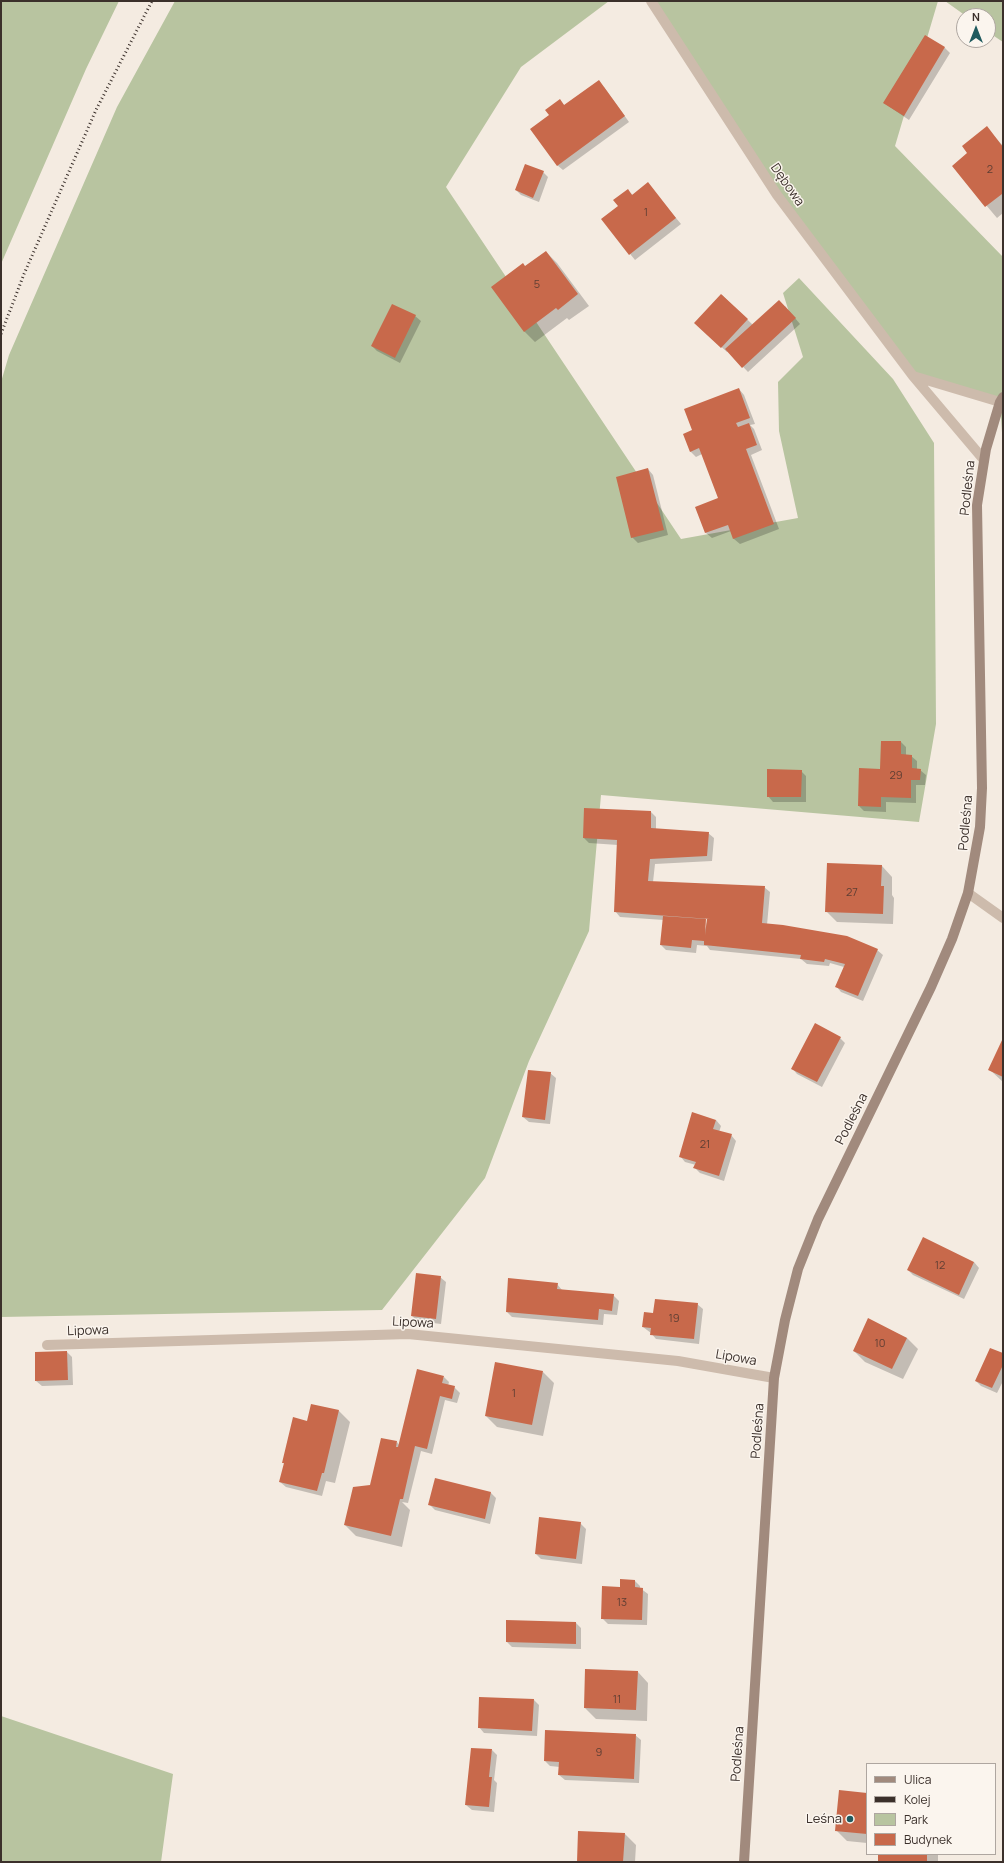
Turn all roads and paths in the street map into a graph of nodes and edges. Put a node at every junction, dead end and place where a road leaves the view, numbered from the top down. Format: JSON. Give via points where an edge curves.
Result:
{"nodes":[{"id":1,"x":651,"y":1,"type":"edge"},
{"id":2,"x":912,"y":376,"type":"junction"},
{"id":3,"x":1001,"y":400,"type":"edge"},
{"id":4,"x":984,"y":460,"type":"junction"},
{"id":5,"x":968,"y":893,"type":"junction"},
{"id":6,"x":1003,"y":918,"type":"edge"},
{"id":7,"x":48,"y":1345,"type":"dead end"},
{"id":8,"x":774,"y":1378,"type":"junction"},
{"id":9,"x":744,"y":1862,"type":"edge"}],
"edges":[{"from":1,"to":2,"type":"street","name":"Dębowa","via":[[777,195]]},
{"from":2,"to":3,"type":"street"},
{"from":2,"to":4,"type":"street","name":"Dębowa"},
{"from":3,"to":4,"type":"street","name":"Podleśna"},
{"from":4,"to":5,"type":"street","name":"Podleśna","via":[[976,505],[982,788],[980,827]]},
{"from":5,"to":6,"type":"street"},
{"from":5,"to":8,"type":"street","name":"Podleśna","via":[[931,987],[818,1219],[798,1269]]},
{"from":7,"to":8,"type":"street","name":"Lipowa","via":[[408,1334],[678,1361]]},
{"from":8,"to":9,"type":"street","name":"Podleśna"}]}
